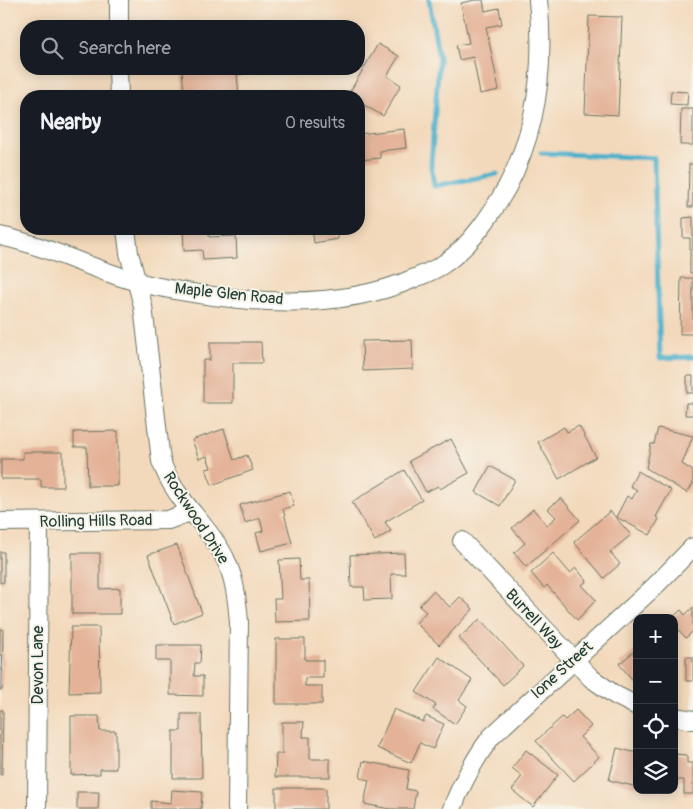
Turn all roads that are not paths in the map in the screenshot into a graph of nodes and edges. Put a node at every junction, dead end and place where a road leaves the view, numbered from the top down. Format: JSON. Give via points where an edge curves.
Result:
{"nodes":[{"id":1,"x":119,"y":0,"type":"edge"},
{"id":2,"x":538,"y":0,"type":"edge"},
{"id":3,"x":119,"y":20,"type":"edge"},
{"id":4,"x":118,"y":75,"type":"edge"},
{"id":5,"x":119,"y":90,"type":"edge"},
{"id":6,"x":127,"y":235,"type":"edge"},
{"id":7,"x":0,"y":236,"type":"edge"},
{"id":8,"x":136,"y":282,"type":"junction"},
{"id":9,"x":190,"y":512,"type":"junction"},
{"id":10,"x":0,"y":522,"type":"edge"},
{"id":11,"x":39,"y":522,"type":"junction"},
{"id":12,"x":462,"y":541,"type":"dead end"},
{"id":13,"x":693,"y":547,"type":"edge"},
{"id":14,"x":573,"y":660,"type":"junction"},
{"id":15,"x":633,"y":704,"type":"edge"},
{"id":16,"x":678,"y":718,"type":"edge"},
{"id":17,"x":693,"y":720,"type":"edge"},
{"id":18,"x":37,"y":809,"type":"edge"},
{"id":19,"x":236,"y":809,"type":"edge"},
{"id":20,"x":452,"y":809,"type":"edge"}],
"edges":[{"from":1,"to":3,"type":"street"},
{"from":2,"to":8,"type":"street","name":"Maple Glen Road","via":[[539,92],[522,154],[484,223],[445,264],[381,291],[336,299],[244,299]]},
{"from":4,"to":5,"type":"street"},
{"from":6,"to":8,"type":"street","name":"Rockwood Drive"},
{"from":7,"to":8,"type":"street","name":"Maple Glen Road","via":[[26,241]]},
{"from":8,"to":9,"type":"street","name":"Rockwood Drive","via":[[143,306],[161,461],[166,476]]},
{"from":9,"to":11,"type":"street","name":"Rolling Hills Road","via":[[168,520]]},
{"from":9,"to":19,"type":"street","name":"Rockwood Drive","via":[[224,556],[237,596]]},
{"from":10,"to":11,"type":"street","name":"Rolling Hills Road"},
{"from":11,"to":18,"type":"street","name":"Devon Lane"},
{"from":12,"to":14,"type":"street","name":"Burrell Way"},
{"from":13,"to":14,"type":"street","name":"Ione Street"},
{"from":14,"to":15,"type":"street","name":"Burrell Way","via":[[591,678]]},
{"from":14,"to":20,"type":"street","name":"Ione Street","via":[[491,737],[474,760]]},
{"from":16,"to":17,"type":"street"}]}
